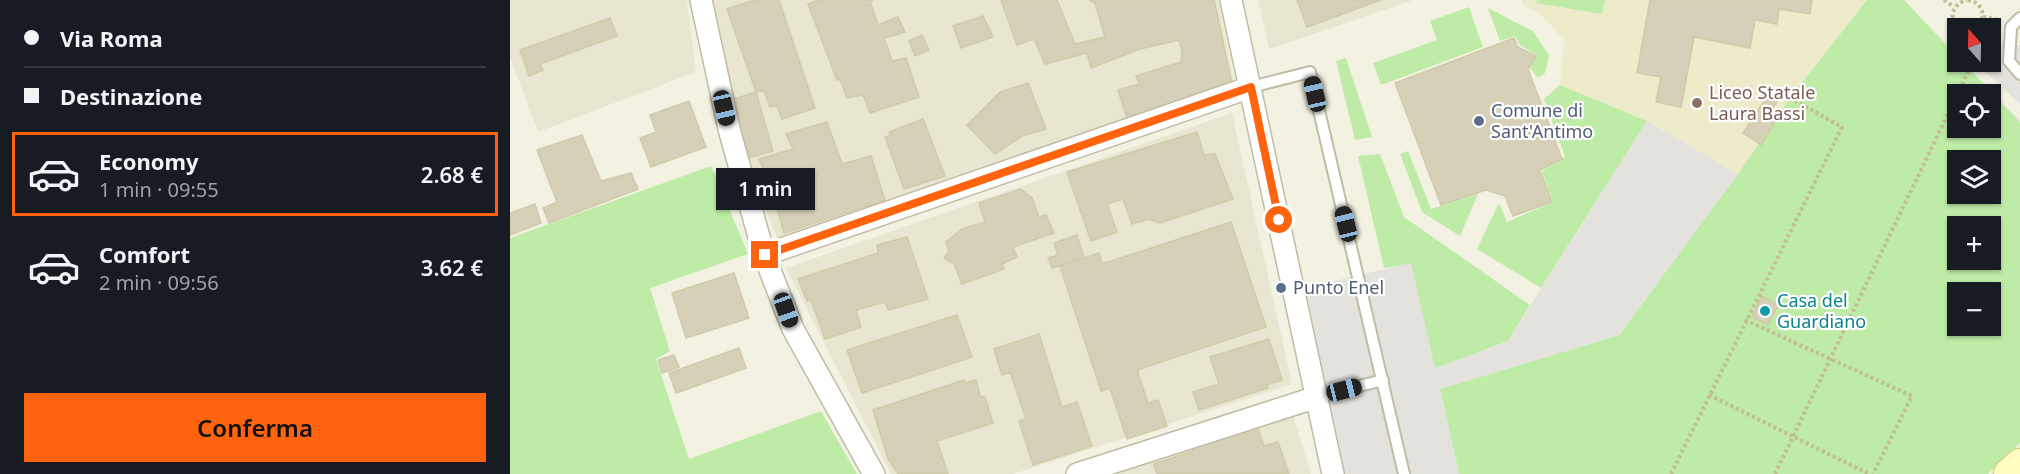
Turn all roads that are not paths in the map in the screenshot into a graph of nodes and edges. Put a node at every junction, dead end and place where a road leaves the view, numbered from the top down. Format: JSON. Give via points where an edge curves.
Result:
{"nodes":[{"id":1,"x":702,"y":0,"type":"edge"},
{"id":2,"x":1231,"y":0,"type":"edge"},
{"id":3,"x":2020,"y":18,"type":"edge"},
{"id":4,"x":2020,"y":74,"type":"edge"},
{"id":5,"x":1251,"y":87,"type":"junction"},
{"id":6,"x":765,"y":255,"type":"junction"},
{"id":7,"x":1383,"y":380,"type":"junction"},
{"id":8,"x":1317,"y":397,"type":"junction"},
{"id":9,"x":2020,"y":464,"type":"edge"},
{"id":10,"x":874,"y":474,"type":"edge"},
{"id":11,"x":1077,"y":474,"type":"edge"},
{"id":12,"x":1333,"y":474,"type":"edge"},
{"id":13,"x":1404,"y":474,"type":"edge"},
{"id":14,"x":2009,"y":474,"type":"edge"}],
"edges":[{"from":1,"to":6,"type":"street","via":[[729,129]]},
{"from":2,"to":5,"type":"street"},
{"from":3,"to":4,"type":"lane","via":[[2011,27],[2009,61]]},
{"from":5,"to":6,"type":"street"},
{"from":5,"to":7,"type":"lane","via":[[1310,72]]},
{"from":5,"to":8,"type":"street"},
{"from":6,"to":10,"type":"street","via":[[792,329]]},
{"from":7,"to":8,"type":"lane"},
{"from":7,"to":13,"type":"lane"},
{"from":8,"to":11,"type":"street"},
{"from":8,"to":12,"type":"street"},
{"from":9,"to":14,"type":"main road"}]}
